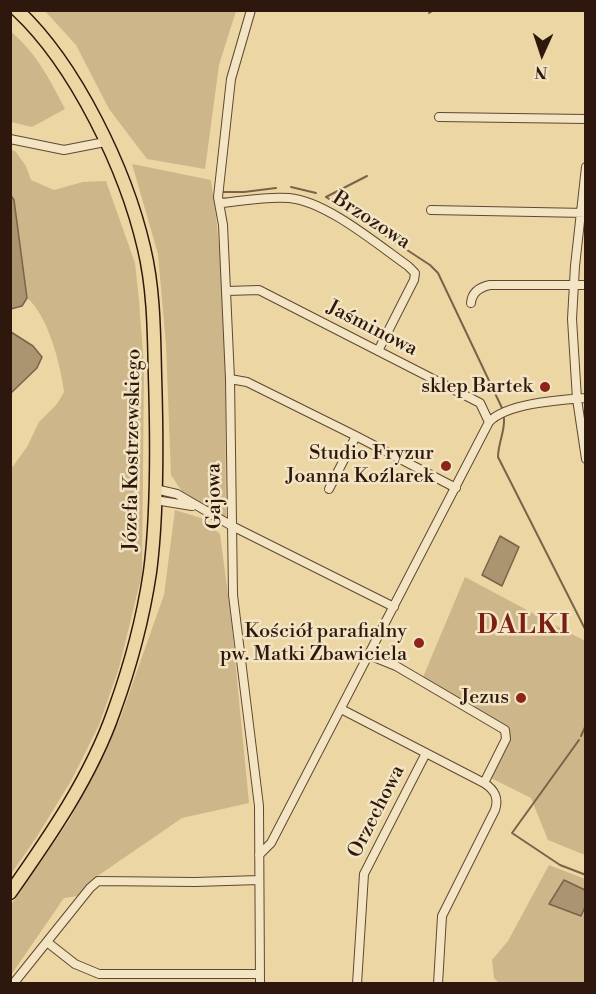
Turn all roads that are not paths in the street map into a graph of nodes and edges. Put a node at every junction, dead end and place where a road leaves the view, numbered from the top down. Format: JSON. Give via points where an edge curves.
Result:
{"nodes":[{"id":1,"x":17,"y":10,"type":"edge"},
{"id":2,"x":251,"y":10,"type":"edge"},
{"id":3,"x":439,"y":117,"type":"dead end"},
{"id":4,"x":585,"y":119,"type":"edge"},
{"id":5,"x":10,"y":139,"type":"edge"},
{"id":6,"x":105,"y":142,"type":"junction"},
{"id":7,"x":585,"y":167,"type":"edge"},
{"id":8,"x":220,"y":203,"type":"junction"},
{"id":9,"x":431,"y":210,"type":"dead end"},
{"id":10,"x":583,"y":213,"type":"edge"},
{"id":11,"x":585,"y":285,"type":"edge"},
{"id":12,"x":574,"y":286,"type":"junction"},
{"id":13,"x":227,"y":291,"type":"junction"},
{"id":14,"x":471,"y":303,"type":"dead end"},
{"id":15,"x":378,"y":351,"type":"junction"},
{"id":16,"x":230,"y":380,"type":"junction"},
{"id":17,"x":581,"y":398,"type":"edge"},
{"id":18,"x":489,"y":422,"type":"junction"},
{"id":19,"x":357,"y":436,"type":"junction"},
{"id":20,"x":585,"y":459,"type":"edge"},
{"id":21,"x":456,"y":488,"type":"junction"},
{"id":22,"x":329,"y":489,"type":"dead end"},
{"id":23,"x":155,"y":495,"type":"junction"},
{"id":24,"x":232,"y":526,"type":"junction"},
{"id":25,"x":394,"y":607,"type":"junction"},
{"id":26,"x":369,"y":655,"type":"junction"},
{"id":27,"x":341,"y":709,"type":"junction"},
{"id":28,"x":426,"y":753,"type":"junction"},
{"id":29,"x":484,"y":783,"type":"junction"},
{"id":30,"x":259,"y":855,"type":"junction"},
{"id":31,"x":259,"y":879,"type":"junction"},
{"id":32,"x":10,"y":893,"type":"edge"},
{"id":33,"x":46,"y":942,"type":"junction"},
{"id":34,"x":260,"y":974,"type":"junction"},
{"id":35,"x":13,"y":984,"type":"edge"},
{"id":36,"x":260,"y":984,"type":"edge"},
{"id":37,"x":357,"y":984,"type":"edge"},
{"id":38,"x":438,"y":984,"type":"edge"}],
"edges":[{"from":1,"to":6,"type":"main road","name":"Józefa Kostrzewskiego","via":[[56,54]]},
{"from":2,"to":8,"type":"street","name":"Gajowa","via":[[231,79],[218,185]]},
{"from":3,"to":4,"type":"street"},
{"from":5,"to":6,"type":"street","via":[[64,150]]},
{"from":6,"to":23,"type":"main road","name":"Józefa Kostrzewskiego","via":[[136,217],[147,264],[156,399]]},
{"from":7,"to":10,"type":"street"},
{"from":8,"to":13,"type":"street","name":"Gajowa"},
{"from":8,"to":15,"type":"street","name":"Brzozowa","via":[[282,198],[310,202],[408,266],[415,273],[414,280]]},
{"from":9,"to":10,"type":"street"},
{"from":10,"to":12,"type":"street"},
{"from":11,"to":12,"type":"street"},
{"from":12,"to":14,"type":"street","via":[[483,286],[474,293]]},
{"from":12,"to":17,"type":"street","via":[[572,319]]},
{"from":13,"to":15,"type":"street","name":"Jaśminowa","via":[[259,290]]},
{"from":13,"to":16,"type":"street","name":"Gajowa"},
{"from":15,"to":18,"type":"street","name":"Jaśminowa","via":[[480,403]]},
{"from":16,"to":19,"type":"street","via":[[247,382]]},
{"from":16,"to":24,"type":"street","name":"Gajowa"},
{"from":17,"to":18,"type":"street","via":[[509,410]]},
{"from":17,"to":20,"type":"street"},
{"from":18,"to":21,"type":"street"},
{"from":19,"to":21,"type":"street"},
{"from":19,"to":22,"type":"street"},
{"from":21,"to":25,"type":"street"},
{"from":23,"to":24,"type":"street","via":[[177,495]]},
{"from":23,"to":32,"type":"main road","name":"Józefa Kostrzewskiego","via":[[147,588],[115,710],[75,794]]},
{"from":24,"to":25,"type":"street"},
{"from":24,"to":30,"type":"street","name":"Gajowa","via":[[233,595],[259,806]]},
{"from":25,"to":26,"type":"street"},
{"from":26,"to":27,"type":"street"},
{"from":26,"to":29,"type":"street","via":[[396,666],[505,730],[506,738]]},
{"from":27,"to":28,"type":"street","name":"Orzechowa"},
{"from":27,"to":30,"type":"street","via":[[271,843]]},
{"from":28,"to":29,"type":"street"},
{"from":28,"to":37,"type":"street","name":"Orzechowa","via":[[364,874]]},
{"from":29,"to":38,"type":"street","via":[[498,802],[442,916]]},
{"from":30,"to":31,"type":"street","name":"Gajowa"},
{"from":31,"to":33,"type":"street","via":[[98,881]]},
{"from":31,"to":34,"type":"street","name":"Gajowa"},
{"from":33,"to":34,"type":"street","via":[[83,969],[99,975]]},
{"from":33,"to":35,"type":"street"},
{"from":34,"to":36,"type":"street","name":"Gajowa"}]}
